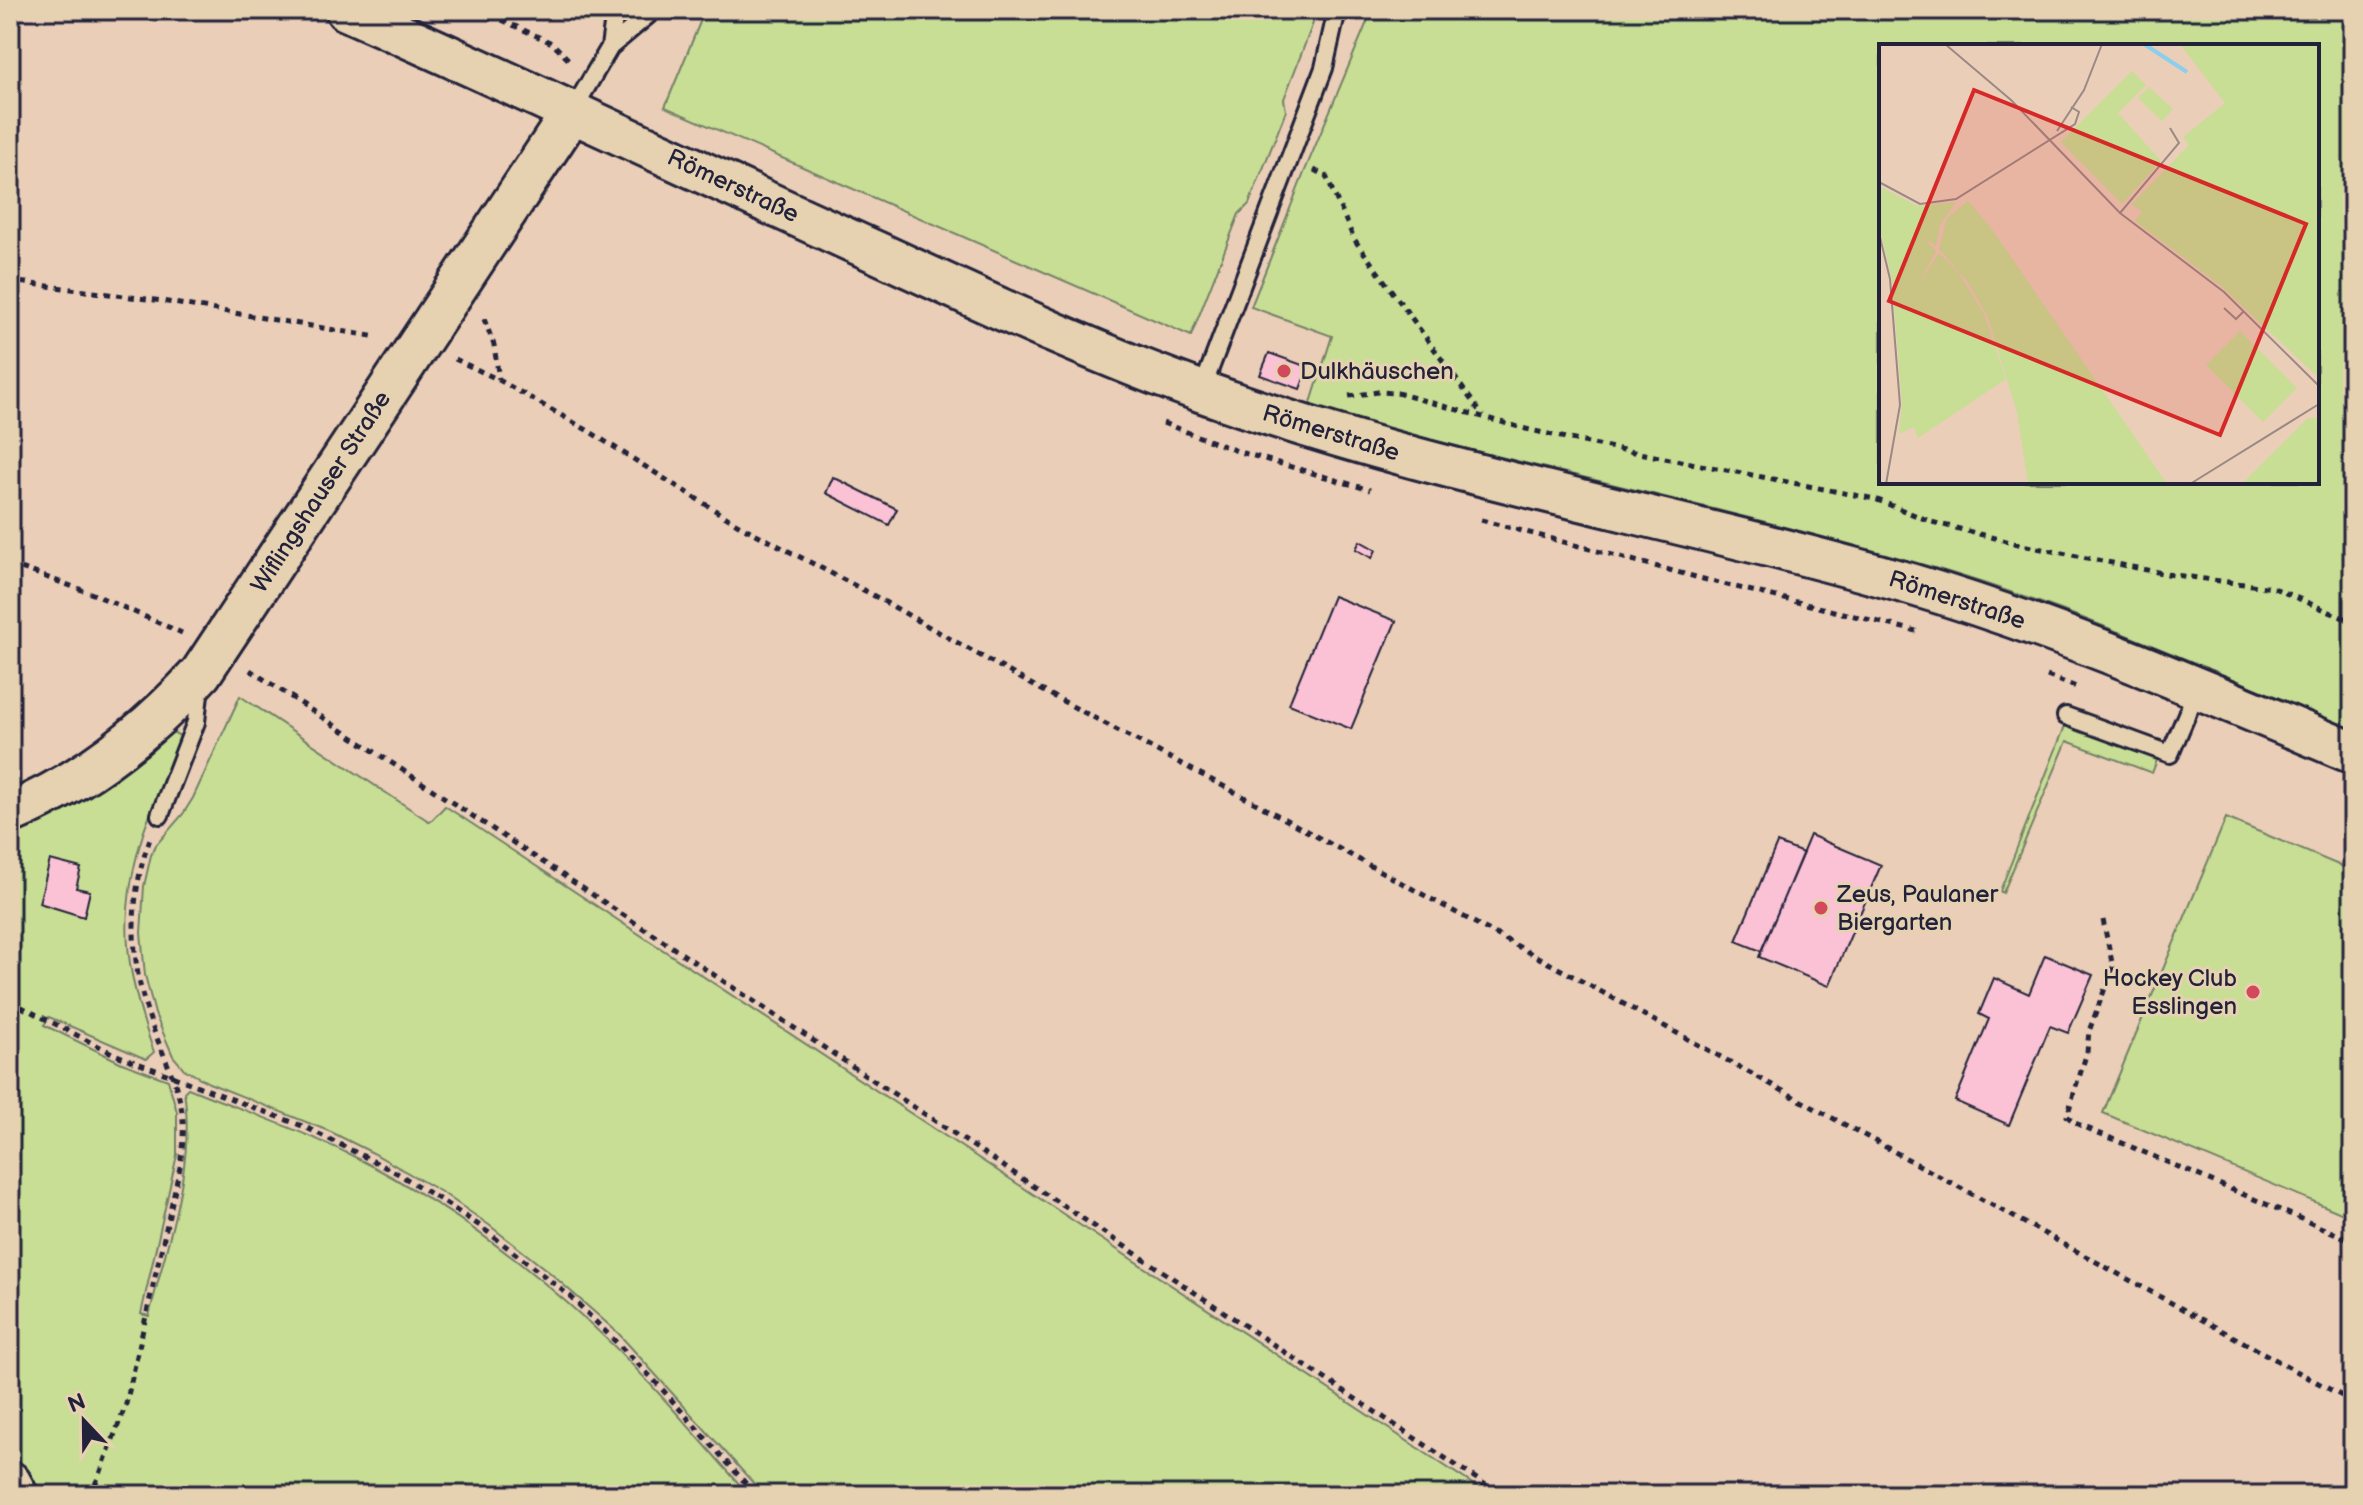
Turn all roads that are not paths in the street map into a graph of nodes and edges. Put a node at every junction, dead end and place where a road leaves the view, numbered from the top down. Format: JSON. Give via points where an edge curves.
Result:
{"nodes":[{"id":1,"x":346,"y":10,"type":"edge"},
{"id":2,"x":615,"y":10,"type":"edge"},
{"id":3,"x":654,"y":10,"type":"edge"},
{"id":4,"x":1337,"y":10,"type":"edge"},
{"id":5,"x":610,"y":47,"type":"junction"},
{"id":6,"x":581,"y":97,"type":"junction"},
{"id":7,"x":1201,"y":392,"type":"junction"},
{"id":8,"x":210,"y":660,"type":"junction"},
{"id":9,"x":2198,"y":688,"type":"junction"},
{"id":10,"x":2066,"y":716,"type":"dead end"},
{"id":11,"x":2353,"y":753,"type":"edge"},
{"id":12,"x":10,"y":813,"type":"edge"},
{"id":13,"x":160,"y":815,"type":"road end"},
{"id":14,"x":10,"y":1482,"type":"edge"},
{"id":15,"x":17,"y":1495,"type":"edge"}],
"edges":[{"from":1,"to":6,"type":"street","name":"Römerstraße"},
{"from":2,"to":5,"type":"lane"},
{"from":3,"to":5,"type":"lane"},
{"from":4,"to":7,"type":"lane","via":[[1324,68]]},
{"from":5,"to":6,"type":"lane"},
{"from":6,"to":7,"type":"street","name":"Römerstraße","via":[[977,298]]},
{"from":6,"to":8,"type":"street","name":"Wiflingshauser Straße"},
{"from":7,"to":9,"type":"street","name":"Römerstraße","via":[[1383,450],[1903,582],[2080,641]]},
{"from":8,"to":12,"type":"street","name":"Wiflingshauser Straße","via":[[160,716],[106,760]]},
{"from":8,"to":13,"type":"lane","via":[[196,722]]},
{"from":9,"to":10,"type":"lane","via":[[2170,754]]},
{"from":9,"to":11,"type":"street","name":"Römerstraße"},
{"from":14,"to":15,"type":"street"}]}
